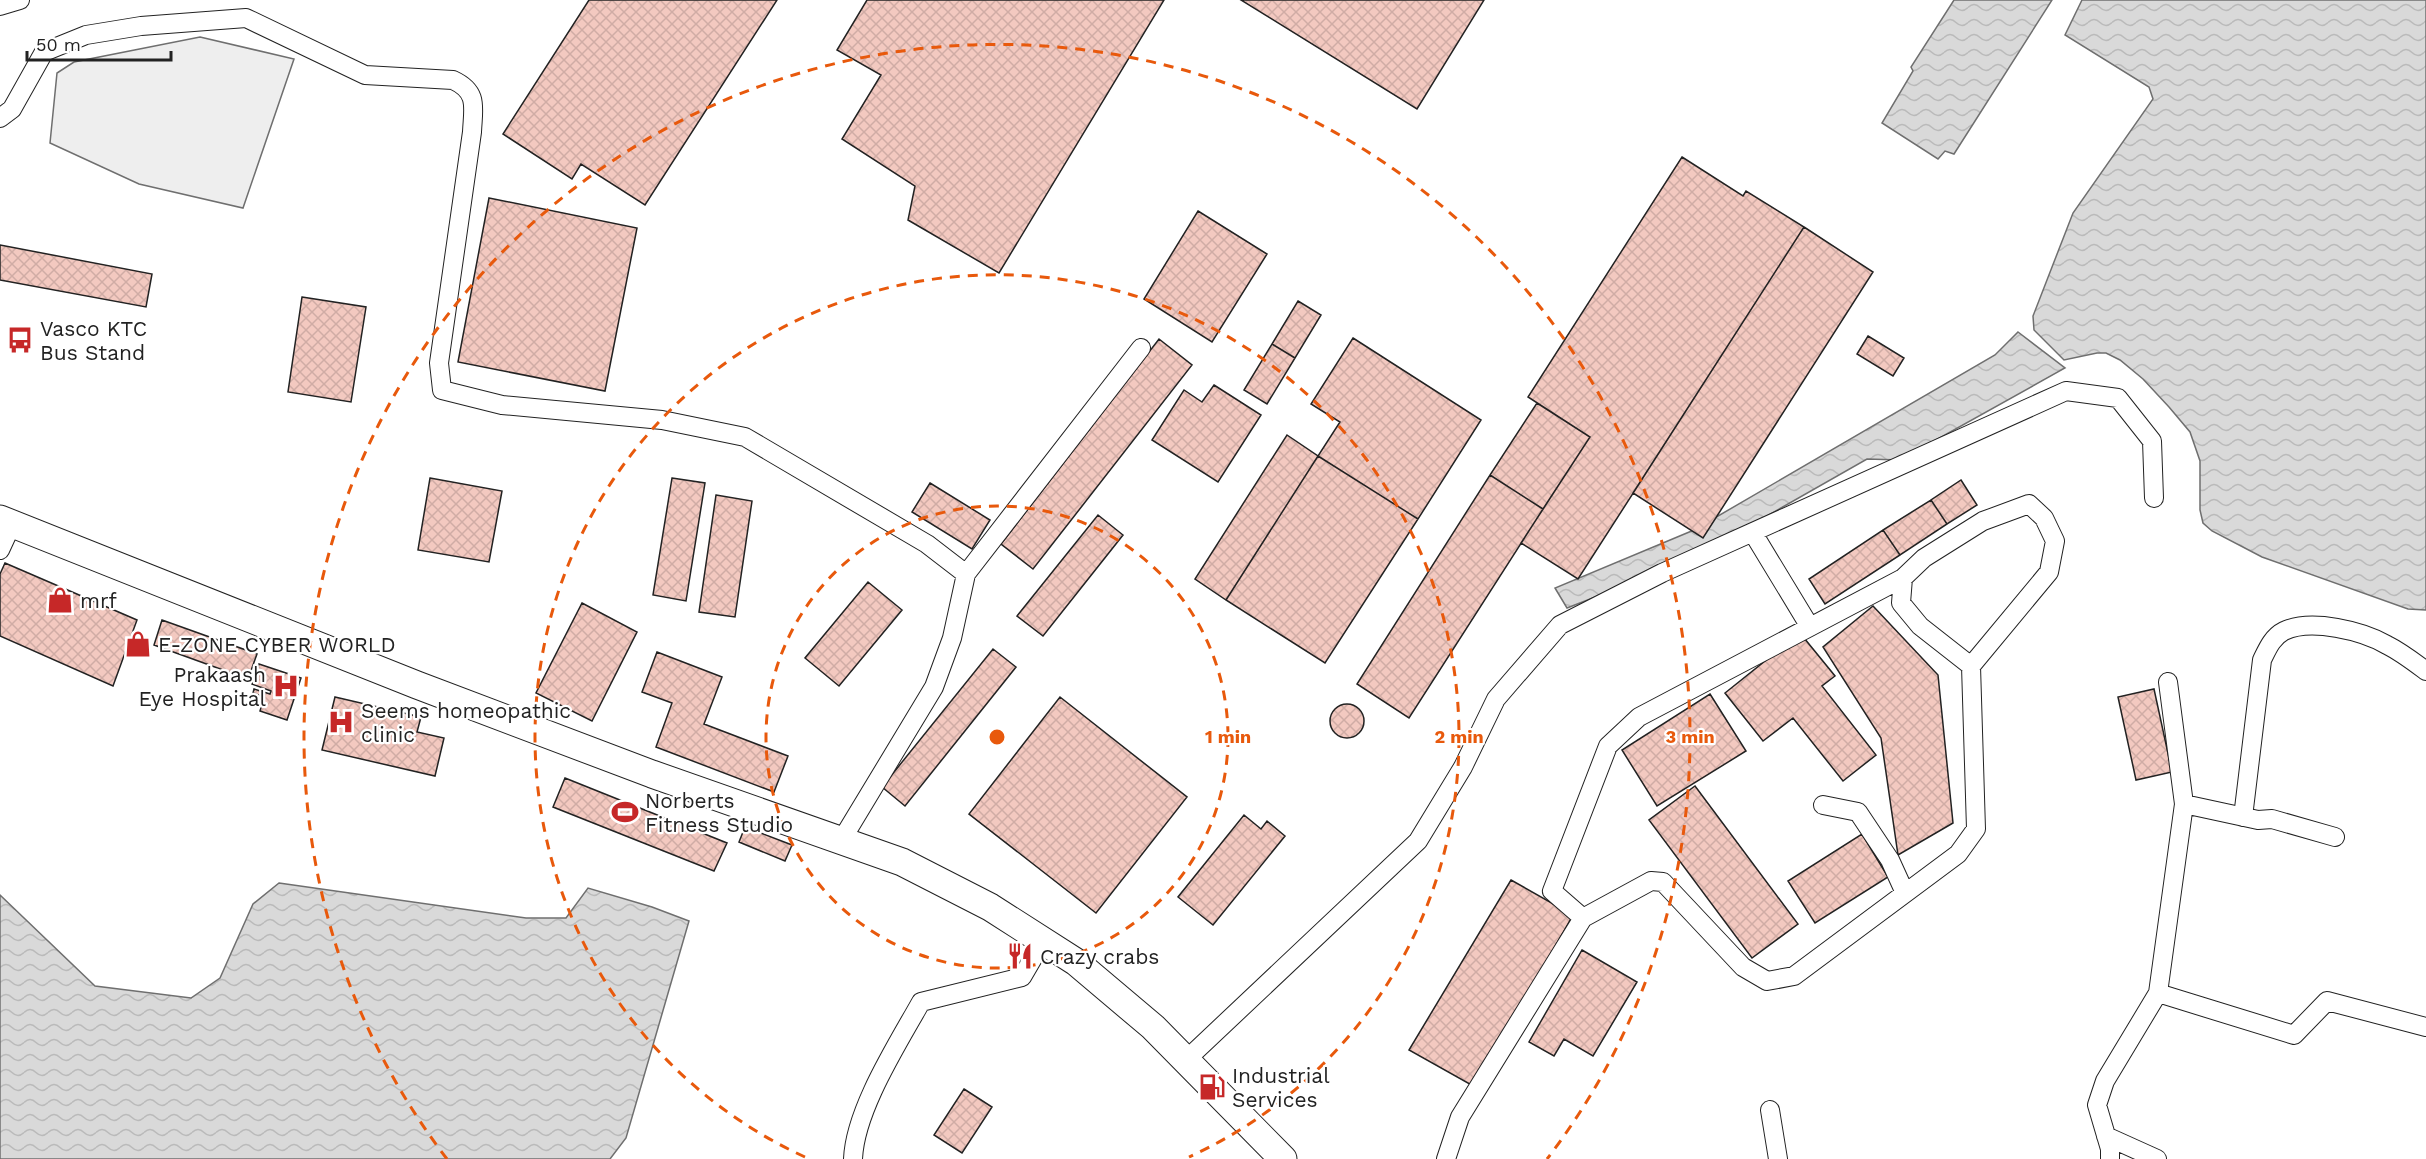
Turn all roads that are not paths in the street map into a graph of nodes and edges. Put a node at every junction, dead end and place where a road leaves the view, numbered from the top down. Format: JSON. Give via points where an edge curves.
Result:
{"nodes":[{"id":1,"x":20,"y":0,"type":"edge"},
{"id":2,"x":0,"y":6,"type":"edge"},
{"id":3,"x":0,"y":118,"type":"edge"},
{"id":4,"x":1141,"y":348,"type":"dead end"},
{"id":5,"x":2154,"y":498,"type":"dead end"},
{"id":6,"x":6,"y":522,"type":"edge"},
{"id":7,"x":1753,"y":533,"type":"junction"},
{"id":8,"x":0,"y":550,"type":"edge"},
{"id":9,"x":966,"y":574,"type":"junction"},
{"id":10,"x":1903,"y":578,"type":"junction"},
{"id":11,"x":1810,"y":627,"type":"junction"},
{"id":12,"x":1971,"y":666,"type":"junction"},
{"id":13,"x":2426,"y":671,"type":"edge"},
{"id":14,"x":2168,"y":682,"type":"dead end"},
{"id":15,"x":2184,"y":804,"type":"junction"},
{"id":16,"x":1823,"y":805,"type":"dead end"},
{"id":17,"x":2243,"y":817,"type":"junction"},
{"id":18,"x":2335,"y":837,"type":"dead end"},
{"id":19,"x":841,"y":841,"type":"junction"},
{"id":20,"x":1905,"y":893,"type":"junction"},
{"id":21,"x":1583,"y":918,"type":"junction"},
{"id":22,"x":1043,"y":941,"type":"junction"},
{"id":23,"x":2158,"y":993,"type":"junction"},
{"id":24,"x":2426,"y":1027,"type":"edge"},
{"id":25,"x":1186,"y":1060,"type":"junction"},
{"id":26,"x":1770,"y":1110,"type":"dead end"},
{"id":27,"x":2106,"y":1136,"type":"junction"},
{"id":28,"x":854,"y":1159,"type":"edge"},
{"id":29,"x":1283,"y":1159,"type":"edge"},
{"id":30,"x":1446,"y":1159,"type":"edge"},
{"id":31,"x":1777,"y":1159,"type":"edge"},
{"id":32,"x":2110,"y":1159,"type":"edge"},
{"id":33,"x":2157,"y":1159,"type":"edge"}],
"edges":[{"from":1,"to":2,"type":"street"},
{"from":3,"to":9,"type":"street","via":[[12,109],[44,52],[86,35],[141,26],[246,18],[365,75],[453,80],[473,96],[472,132],[439,363],[442,390],[502,405],[662,420],[745,437],[927,544]]},
{"from":4,"to":9,"type":"street"},
{"from":5,"to":7,"type":"street","via":[[2152,441],[2118,398],[2066,391]]},
{"from":6,"to":8,"type":"street"},
{"from":6,"to":19,"type":"main road","via":[[417,685]]},
{"from":7,"to":11,"type":"street"},
{"from":7,"to":25,"type":"street","via":[[1662,573],[1560,625],[1496,699],[1463,767],[1418,841]]},
{"from":9,"to":19,"type":"street","via":[[952,638],[934,687]]},
{"from":10,"to":11,"type":"street"},
{"from":10,"to":12,"type":"street","via":[[1900,603],[1920,627]]},
{"from":10,"to":12,"type":"street","via":[[1924,558],[1983,521],[2029,504],[2044,518],[2055,541],[2049,572]]},
{"from":11,"to":21,"type":"street","via":[[1639,717],[1608,746],[1552,891]]},
{"from":12,"to":20,"type":"street","via":[[1976,829],[1958,854]]},
{"from":13,"to":17,"type":"street","via":[[2386,644],[2344,629],[2311,625],[2284,632],[2269,645],[2262,660]]},
{"from":14,"to":15,"type":"street"},
{"from":15,"to":17,"type":"street"},
{"from":15,"to":23,"type":"street"},
{"from":16,"to":20,"type":"street","via":[[1858,812],[1890,860]]},
{"from":17,"to":18,"type":"street","via":[[2272,819]]},
{"from":19,"to":22,"type":"main road","via":[[902,862],[990,907]]},
{"from":20,"to":21,"type":"street","via":[[1794,976],[1767,981],[1743,967],[1664,882],[1651,881]]},
{"from":21,"to":30,"type":"street","via":[[1460,1118]]},
{"from":22,"to":25,"type":"main road","via":[[1076,962]]},
{"from":22,"to":28,"type":"street","via":[[1022,977],[921,1002],[877,1081],[854,1145]]},
{"from":23,"to":24,"type":"street","via":[[2294,1035],[2327,1001]]},
{"from":23,"to":27,"type":"street","via":[[2105,1081],[2097,1105]]},
{"from":25,"to":29,"type":"main road"},
{"from":26,"to":31,"type":"street"},
{"from":27,"to":32,"type":"street"},
{"from":27,"to":33,"type":"street"}]}
